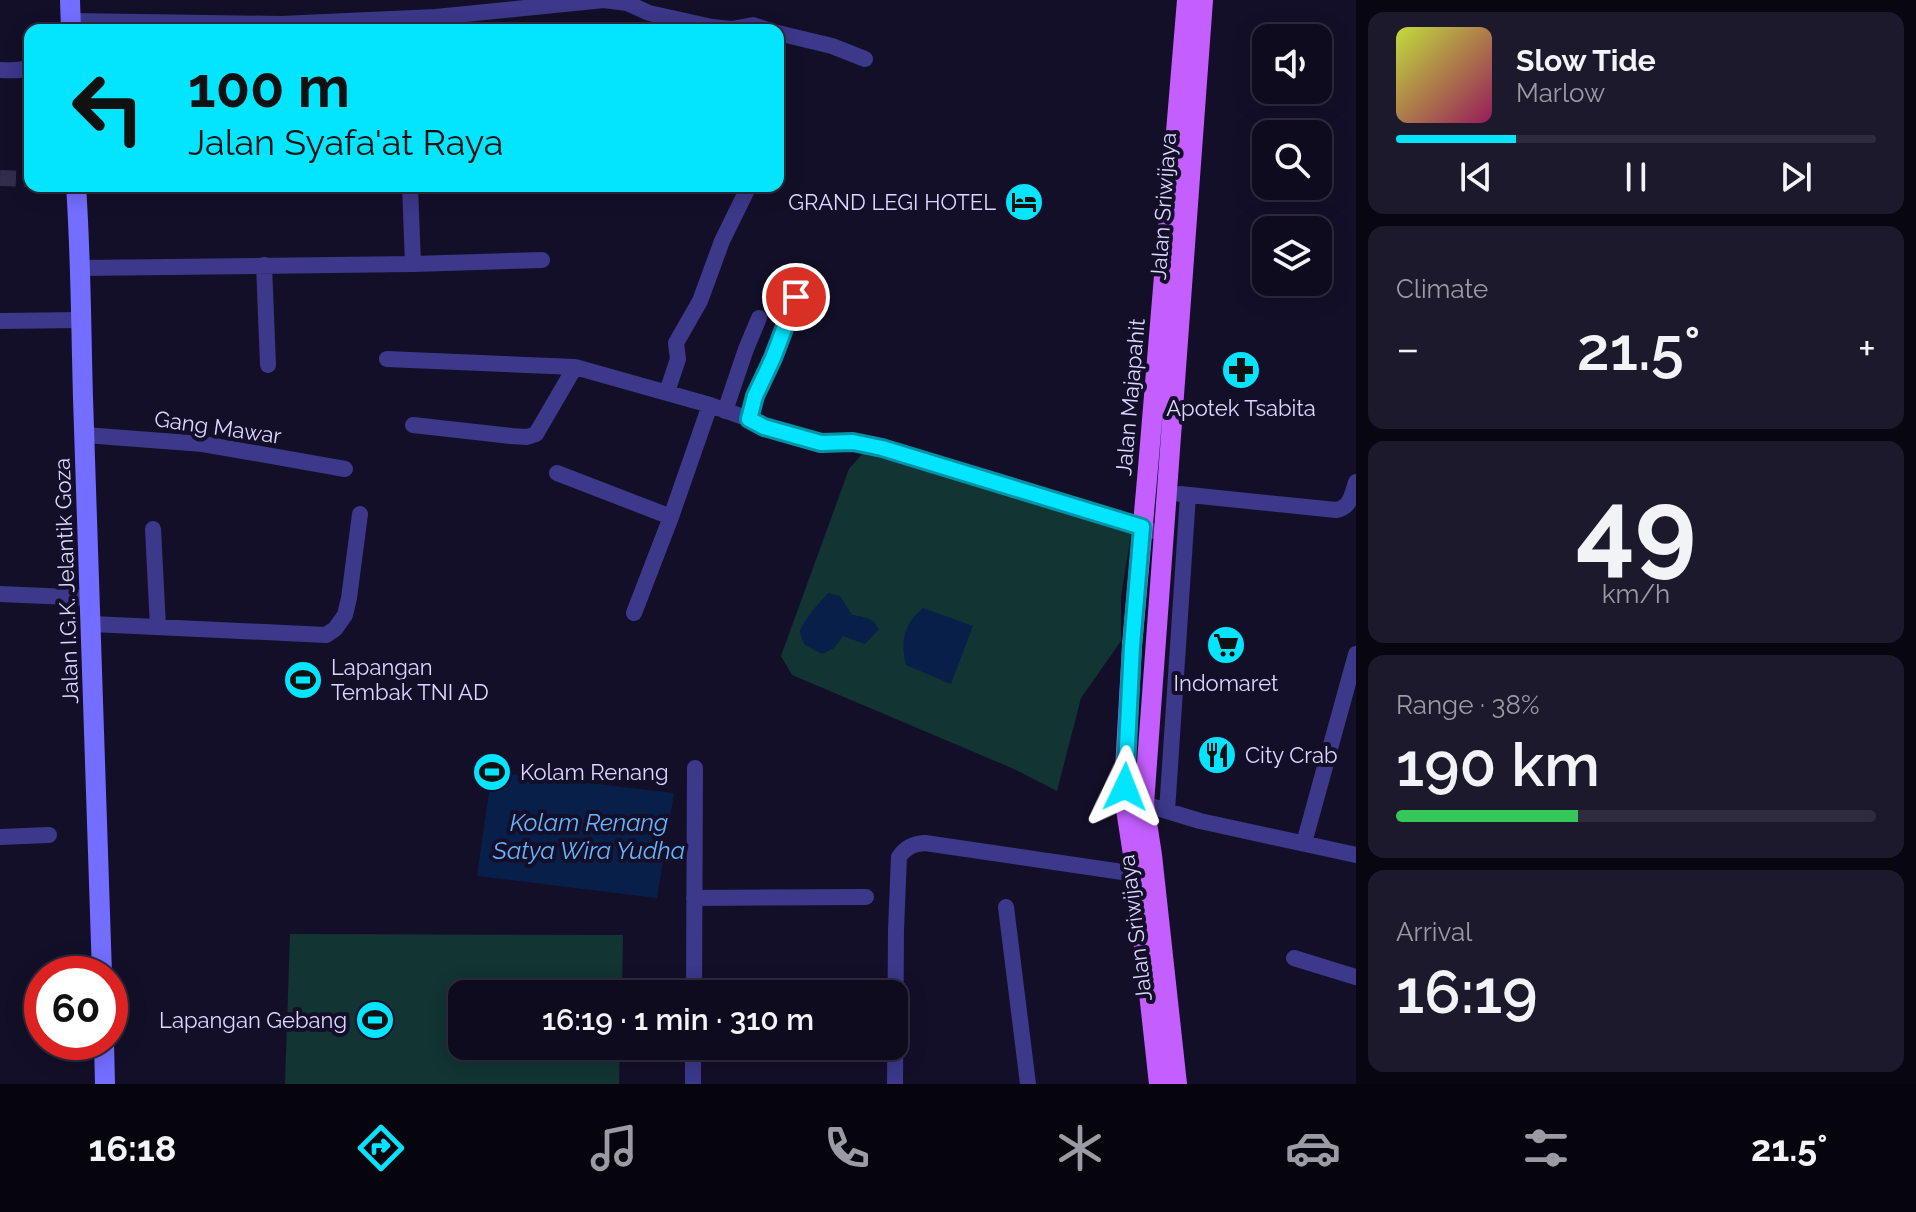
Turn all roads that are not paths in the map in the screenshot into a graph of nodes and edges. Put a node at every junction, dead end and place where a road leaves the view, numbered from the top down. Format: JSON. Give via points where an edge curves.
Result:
{"nodes":[{"id":1,"x":604,"y":0,"type":"edge"},
{"id":2,"x":1187,"y":0,"type":"edge"},
{"id":3,"x":1203,"y":0,"type":"edge"},
{"id":4,"x":649,"y":13,"type":"junction"},
{"id":5,"x":71,"y":17,"type":"edge"},
{"id":6,"x":657,"y":24,"type":"edge"},
{"id":7,"x":698,"y":24,"type":"edge"},
{"id":8,"x":784,"y":34,"type":"edge"},
{"id":9,"x":865,"y":59,"type":"dead end"},
{"id":10,"x":24,"y":68,"type":"edge"},
{"id":11,"x":0,"y":70,"type":"edge"},
{"id":12,"x":76,"y":192,"type":"edge"},
{"id":13,"x":410,"y":192,"type":"edge"},
{"id":14,"x":746,"y":192,"type":"edge"},
{"id":15,"x":542,"y":260,"type":"dead end"},
{"id":16,"x":413,"y":264,"type":"junction"},
{"id":17,"x":264,"y":265,"type":"junction"},
{"id":18,"x":81,"y":268,"type":"junction"},
{"id":19,"x":796,"y":297,"type":"dead end"},
{"id":20,"x":759,"y":318,"type":"dead end"},
{"id":21,"x":81,"y":320,"type":"junction"},
{"id":22,"x":0,"y":321,"type":"edge"},
{"id":23,"x":387,"y":359,"type":"dead end"},
{"id":24,"x":268,"y":365,"type":"dead end"},
{"id":25,"x":586,"y":370,"type":"junction"},
{"id":26,"x":667,"y":392,"type":"junction"},
{"id":27,"x":717,"y":408,"type":"junction"},
{"id":28,"x":749,"y":419,"type":"junction"},
{"id":29,"x":413,"y":425,"type":"dead end"},
{"id":30,"x":85,"y":435,"type":"junction"},
{"id":31,"x":345,"y":469,"type":"dead end"},
{"id":32,"x":557,"y":473,"type":"dead end"},
{"id":33,"x":1161,"y":478,"type":"junction"},
{"id":34,"x":1356,"y":482,"type":"edge"},
{"id":35,"x":1188,"y":495,"type":"junction"},
{"id":36,"x":360,"y":514,"type":"dead end"},
{"id":37,"x":671,"y":517,"type":"junction"},
{"id":38,"x":1142,"y":527,"type":"junction"},
{"id":39,"x":153,"y":529,"type":"dead end"},
{"id":40,"x":1163,"y":537,"type":"junction"},
{"id":41,"x":0,"y":594,"type":"edge"},
{"id":42,"x":91,"y":598,"type":"junction"},
{"id":43,"x":634,"y":613,"type":"dead end"},
{"id":44,"x":92,"y":624,"type":"junction"},
{"id":45,"x":158,"y":627,"type":"junction"},
{"id":46,"x":1356,"y":654,"type":"edge"},
{"id":47,"x":695,"y":768,"type":"dead end"},
{"id":48,"x":1144,"y":804,"type":"junction"},
{"id":49,"x":1167,"y":811,"type":"junction"},
{"id":50,"x":49,"y":835,"type":"dead end"},
{"id":51,"x":0,"y":837,"type":"edge"},
{"id":52,"x":1304,"y":843,"type":"junction"},
{"id":53,"x":1356,"y":855,"type":"edge"},
{"id":54,"x":1136,"y":874,"type":"junction"},
{"id":55,"x":866,"y":897,"type":"dead end"},
{"id":56,"x":694,"y":898,"type":"junction"},
{"id":57,"x":1006,"y":907,"type":"dead end"},
{"id":58,"x":101,"y":956,"type":"edge"},
{"id":59,"x":1294,"y":958,"type":"dead end"},
{"id":60,"x":1356,"y":977,"type":"edge"},
{"id":61,"x":694,"y":980,"type":"edge"},
{"id":62,"x":104,"y":1060,"type":"edge"},
{"id":63,"x":693,"y":1060,"type":"edge"},
{"id":64,"x":1167,"y":1077,"type":"edge"},
{"id":65,"x":105,"y":1084,"type":"edge"},
{"id":66,"x":693,"y":1084,"type":"edge"},
{"id":67,"x":895,"y":1084,"type":"edge"},
{"id":68,"x":1028,"y":1084,"type":"edge"}],
"edges":[{"from":1,"to":4,"type":"street"},
{"from":1,"to":5,"type":"street","via":[[436,17],[281,24]]},
{"from":2,"to":33,"type":"main road","name":"Jalan Majapahit"},
{"from":3,"to":33,"type":"main road","name":"Jalan Sriwijaya"},
{"from":4,"to":6,"type":"street"},
{"from":4,"to":7,"type":"street"},
{"from":8,"to":9,"type":"street"},
{"from":10,"to":11,"type":"street"},
{"from":12,"to":18,"type":"street","name":"Jalan I.G.K. Jelantik Goza"},
{"from":13,"to":16,"type":"street"},
{"from":14,"to":26,"type":"street","via":[[700,301],[676,343],[678,359]]},
{"from":15,"to":16,"type":"street"},
{"from":16,"to":17,"type":"street"},
{"from":17,"to":18,"type":"street"},
{"from":17,"to":24,"type":"street"},
{"from":18,"to":21,"type":"street","name":"Jalan I.G.K. Jelantik Goza"},
{"from":19,"to":28,"type":"street"},
{"from":20,"to":27,"type":"street"},
{"from":21,"to":22,"type":"street"},
{"from":21,"to":30,"type":"street","name":"Jalan I.G.K. Jelantik Goza"},
{"from":23,"to":25,"type":"street"},
{"from":25,"to":26,"type":"street"},
{"from":25,"to":29,"type":"street","via":[[532,436]]},
{"from":26,"to":27,"type":"street"},
{"from":27,"to":28,"type":"street"},
{"from":27,"to":37,"type":"street"},
{"from":28,"to":38,"type":"street","via":[[821,443],[882,448]]},
{"from":30,"to":31,"type":"street","name":"Gang Mawar","via":[[203,444]]},
{"from":30,"to":42,"type":"street","name":"Jalan I.G.K. Jelantik Goza"},
{"from":32,"to":37,"type":"street"},
{"from":33,"to":35,"type":"street"},
{"from":33,"to":38,"type":"main road","name":"Jalan Majapahit"},
{"from":33,"to":40,"type":"main road","name":"Jalan Sriwijaya"},
{"from":34,"to":35,"type":"street","via":[[1348,504],[1336,510]]},
{"from":35,"to":49,"type":"street"},
{"from":36,"to":45,"type":"street","via":[[345,615],[326,635]]},
{"from":37,"to":43,"type":"street"},
{"from":38,"to":40,"type":"street"},
{"from":38,"to":54,"type":"main road","name":"Jalan Majapahit","via":[[1125,770]]},
{"from":39,"to":45,"type":"street"},
{"from":40,"to":48,"type":"main road","name":"Jalan Sriwijaya"},
{"from":41,"to":42,"type":"street"},
{"from":42,"to":44,"type":"street","name":"Jalan I.G.K. Jelantik Goza"},
{"from":44,"to":45,"type":"street"},
{"from":44,"to":58,"type":"street","name":"Jalan I.G.K. Jelantik Goza"},
{"from":46,"to":52,"type":"street"},
{"from":47,"to":56,"type":"street"},
{"from":48,"to":49,"type":"street"},
{"from":48,"to":64,"type":"main road","name":"Jalan Sriwijaya"},
{"from":49,"to":52,"type":"street"},
{"from":50,"to":51,"type":"street"},
{"from":52,"to":53,"type":"street"},
{"from":54,"to":64,"type":"main road","name":"Jalan Majapahit"},
{"from":54,"to":67,"type":"street","via":[[925,843],[904,850],[899,857],[896,930]]},
{"from":55,"to":56,"type":"street"},
{"from":56,"to":61,"type":"street"},
{"from":57,"to":68,"type":"street"},
{"from":59,"to":60,"type":"street"},
{"from":62,"to":65,"type":"street"},
{"from":63,"to":66,"type":"street"}]}
